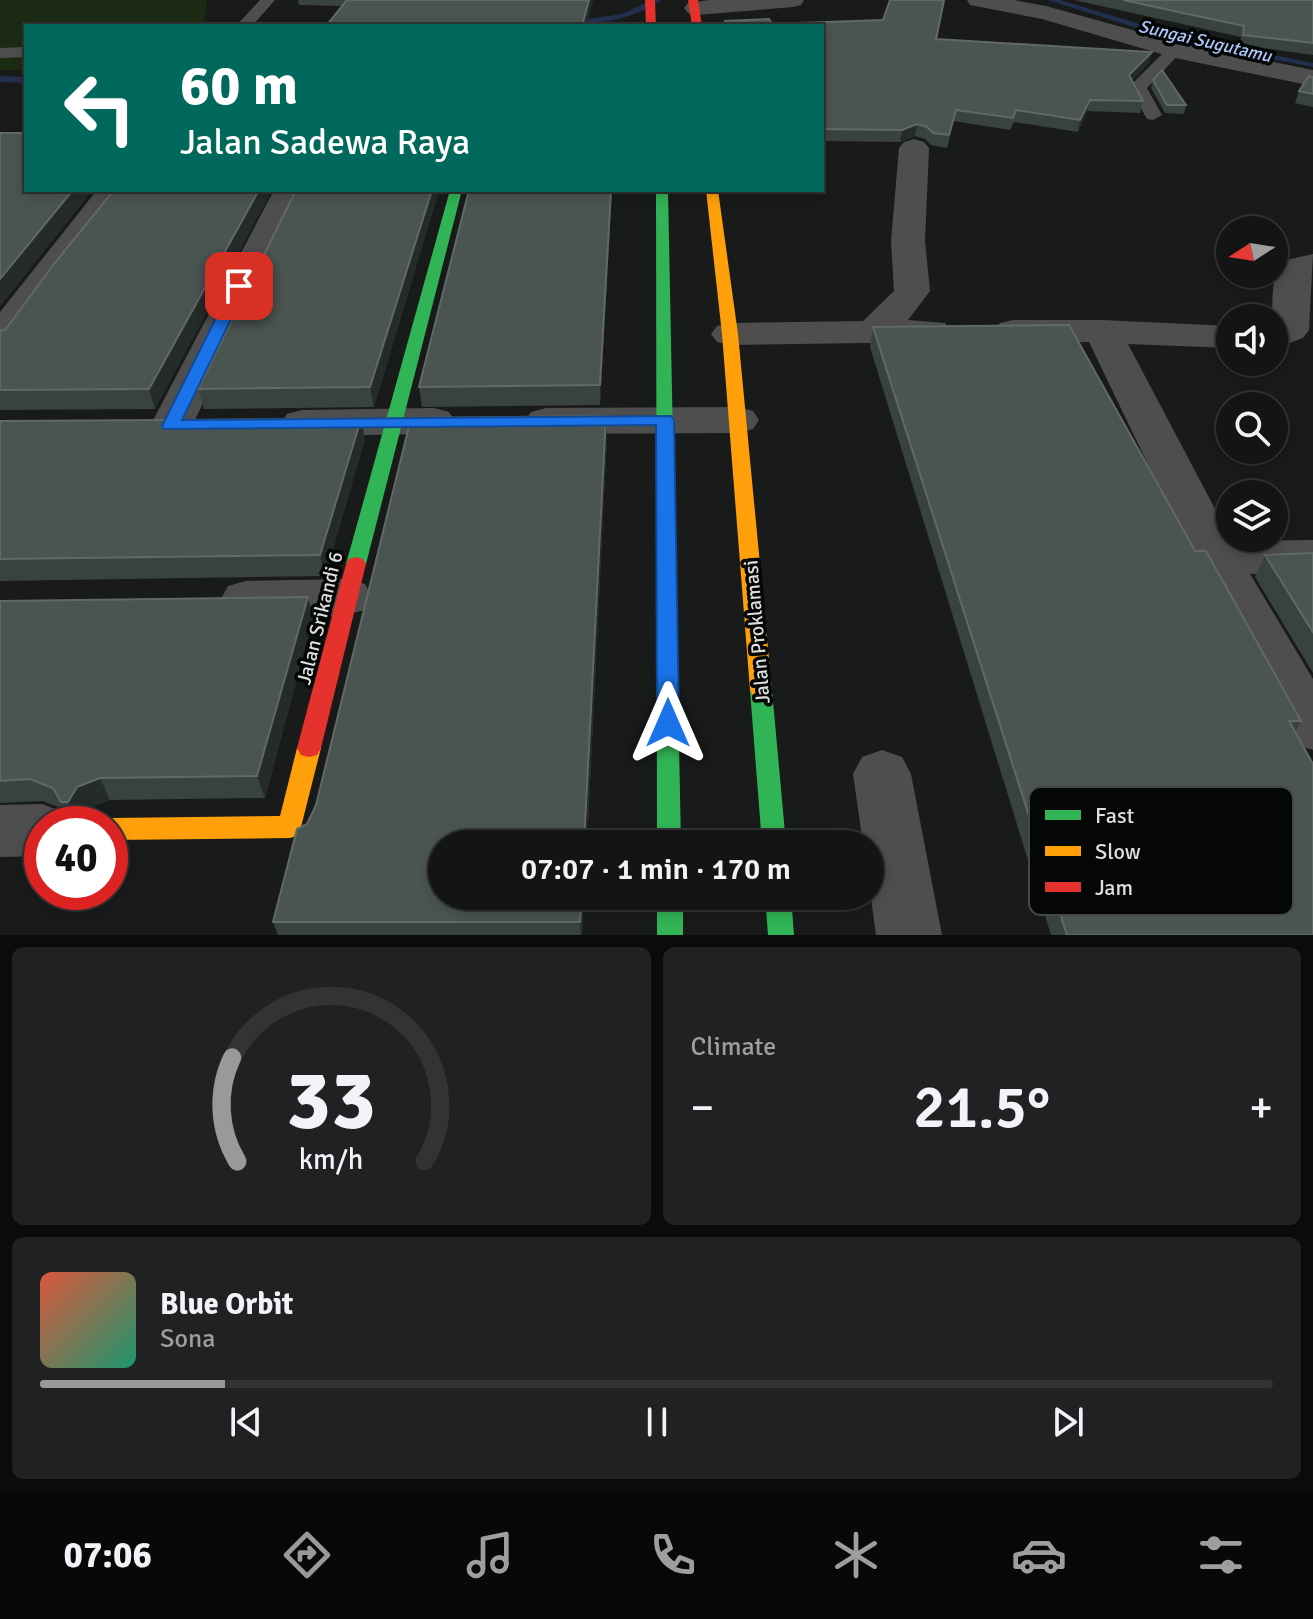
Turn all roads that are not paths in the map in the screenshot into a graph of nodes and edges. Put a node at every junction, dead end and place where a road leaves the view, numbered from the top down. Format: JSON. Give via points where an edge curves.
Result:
{"nodes":[{"id":1,"x":268,"y":0,"type":"edge"},
{"id":2,"x":793,"y":0,"type":"edge"},
{"id":3,"x":978,"y":0,"type":"edge"},
{"id":4,"x":695,"y":9,"type":"edge"},
{"id":5,"x":246,"y":24,"type":"edge"},
{"id":6,"x":1175,"y":50,"type":"junction"},
{"id":7,"x":24,"y":52,"type":"edge"},
{"id":8,"x":0,"y":53,"type":"edge"},
{"id":9,"x":1313,"y":78,"type":"edge"},
{"id":10,"x":1153,"y":115,"type":"dead end"},
{"id":11,"x":914,"y":148,"type":"dead end"},
{"id":12,"x":112,"y":192,"type":"edge"},
{"id":13,"x":289,"y":192,"type":"edge"},
{"id":14,"x":455,"y":192,"type":"edge"},
{"id":15,"x":662,"y":192,"type":"edge"},
{"id":16,"x":712,"y":192,"type":"edge"},
{"id":17,"x":1313,"y":264,"type":"edge"},
{"id":18,"x":874,"y":331,"type":"junction"},
{"id":19,"x":1102,"y":331,"type":"junction"},
{"id":20,"x":1288,"y":331,"type":"edge"},
{"id":21,"x":730,"y":334,"type":"junction"},
{"id":22,"x":1216,"y":336,"type":"edge"},
{"id":23,"x":0,"y":338,"type":"edge"},
{"id":24,"x":665,"y":420,"type":"junction"},
{"id":25,"x":738,"y":420,"type":"junction"},
{"id":26,"x":396,"y":421,"type":"junction"},
{"id":27,"x":261,"y":424,"type":"edge"},
{"id":28,"x":216,"y":425,"type":"edge"},
{"id":29,"x":127,"y":426,"type":"edge"},
{"id":30,"x":171,"y":426,"type":"junction"},
{"id":31,"x":1313,"y":556,"type":"edge"},
{"id":32,"x":1217,"y":558,"type":"junction"},
{"id":33,"x":347,"y":597,"type":"junction"},
{"id":34,"x":205,"y":599,"type":"edge"},
{"id":35,"x":1313,"y":728,"type":"edge"},
{"id":36,"x":882,"y":774,"type":"dead end"},
{"id":37,"x":128,"y":829,"type":"edge"},
{"id":38,"x":24,"y":830,"type":"edge"},
{"id":39,"x":669,"y":830,"type":"edge"},
{"id":40,"x":773,"y":830,"type":"edge"},
{"id":41,"x":0,"y":831,"type":"edge"},
{"id":42,"x":670,"y":910,"type":"edge"},
{"id":43,"x":779,"y":910,"type":"edge"},
{"id":44,"x":670,"y":935,"type":"edge"},
{"id":45,"x":781,"y":935,"type":"edge"},
{"id":46,"x":909,"y":935,"type":"edge"}],
"edges":[{"from":1,"to":5,"type":"lane"},
{"from":2,"to":4,"type":"street"},
{"from":3,"to":6,"type":"street","via":[[1046,13]]},
{"from":6,"to":9,"type":"street"},
{"from":6,"to":10,"type":"lane","via":[[1138,87]]},
{"from":7,"to":8,"type":"lane"},
{"from":11,"to":18,"type":"street","via":[[908,241],[912,291]]},
{"from":12,"to":23,"type":"street"},
{"from":13,"to":30,"type":"street"},
{"from":14,"to":26,"type":"street","name":"Jalan Srikandi 6"},
{"from":15,"to":24,"type":"street"},
{"from":16,"to":21,"type":"street","name":"Jalan Proklamasi"},
{"from":17,"to":20,"type":"street","via":[[1294,268]]},
{"from":18,"to":19,"type":"street"},
{"from":18,"to":21,"type":"street"},
{"from":19,"to":22,"type":"street"},
{"from":19,"to":32,"type":"street"},
{"from":21,"to":25,"type":"street","name":"Jalan Proklamasi"},
{"from":24,"to":25,"type":"street"},
{"from":24,"to":26,"type":"street"},
{"from":24,"to":39,"type":"street"},
{"from":25,"to":40,"type":"street","name":"Jalan Proklamasi"},
{"from":26,"to":27,"type":"street"},
{"from":26,"to":33,"type":"street","name":"Jalan Srikandi 6"},
{"from":28,"to":30,"type":"street"},
{"from":29,"to":30,"type":"street"},
{"from":31,"to":32,"type":"street"},
{"from":32,"to":35,"type":"street"},
{"from":33,"to":34,"type":"street"},
{"from":33,"to":37,"type":"street","name":"Jalan Srikandi 6","via":[[290,827]]},
{"from":36,"to":46,"type":"street"},
{"from":38,"to":41,"type":"street"},
{"from":42,"to":44,"type":"street"},
{"from":43,"to":45,"type":"street"}]}
